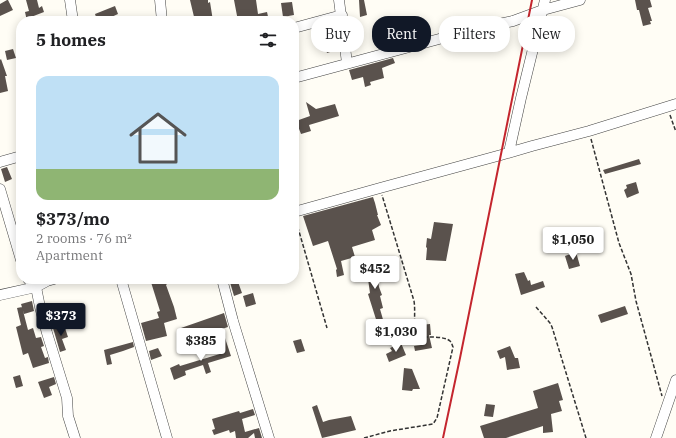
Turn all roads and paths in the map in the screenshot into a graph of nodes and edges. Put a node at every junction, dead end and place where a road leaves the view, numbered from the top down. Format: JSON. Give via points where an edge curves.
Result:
{"nodes":[{"id":1,"x":70,"y":0,"type":"edge"},
{"id":2,"x":160,"y":0,"type":"edge"},
{"id":3,"x":339,"y":0,"type":"edge"},
{"id":4,"x":580,"y":0,"type":"edge"},
{"id":5,"x":544,"y":5,"type":"edge"},
{"id":6,"x":342,"y":15,"type":"junction"},
{"id":7,"x":72,"y":16,"type":"edge"},
{"id":8,"x":162,"y":16,"type":"edge"},
{"id":9,"x":299,"y":27,"type":"edge"},
{"id":10,"x":347,"y":64,"type":"junction"},
{"id":11,"x":299,"y":77,"type":"edge"},
{"id":12,"x":672,"y":105,"type":"edge"},
{"id":13,"x":589,"y":131,"type":"junction"},
{"id":14,"x":676,"y":132,"type":"edge"},
{"id":15,"x":509,"y":152,"type":"junction"},
{"id":16,"x":16,"y":157,"type":"edge"},
{"id":17,"x":0,"y":162,"type":"edge"},
{"id":18,"x":380,"y":188,"type":"junction"},
{"id":19,"x":0,"y":189,"type":"edge"},
{"id":20,"x":299,"y":216,"type":"edge"},
{"id":21,"x":299,"y":231,"type":"edge"},
{"id":22,"x":16,"y":243,"type":"edge"},
{"id":23,"x":33,"y":284,"type":"edge"},
{"id":24,"x":42,"y":284,"type":"edge"},
{"id":25,"x":121,"y":284,"type":"edge"},
{"id":26,"x":223,"y":284,"type":"edge"},
{"id":27,"x":36,"y":287,"type":"junction"},
{"id":28,"x":0,"y":295,"type":"edge"},
{"id":29,"x":536,"y":307,"type":"dead end"},
{"id":30,"x":327,"y":328,"type":"dead end"},
{"id":31,"x":676,"y":380,"type":"edge"},
{"id":32,"x":666,"y":409,"type":"junction"},
{"id":33,"x":76,"y":438,"type":"edge"},
{"id":34,"x":167,"y":438,"type":"edge"},
{"id":35,"x":269,"y":438,"type":"edge"},
{"id":36,"x":364,"y":438,"type":"edge"},
{"id":37,"x":586,"y":438,"type":"edge"},
{"id":38,"x":656,"y":438,"type":"edge"}],
"edges":[{"from":1,"to":7,"type":"street"},
{"from":2,"to":8,"type":"street"},
{"from":3,"to":6,"type":"street"},
{"from":4,"to":5,"type":"street"},
{"from":5,"to":10,"type":"street","via":[[513,21]]},
{"from":5,"to":15,"type":"street"},
{"from":6,"to":9,"type":"street"},
{"from":6,"to":10,"type":"street"},
{"from":10,"to":11,"type":"street"},
{"from":12,"to":13,"type":"street"},
{"from":12,"to":14,"type":"path"},
{"from":13,"to":15,"type":"street"},
{"from":13,"to":32,"type":"path","via":[[619,243],[631,274]]},
{"from":15,"to":18,"type":"street"},
{"from":16,"to":17,"type":"street"},
{"from":18,"to":20,"type":"street"},
{"from":18,"to":36,"type":"path","via":[[414,301],[416,332],[419,337],[434,336],[449,340],[453,347],[437,418],[433,424]]},
{"from":19,"to":22,"type":"street"},
{"from":21,"to":30,"type":"path"},
{"from":23,"to":27,"type":"street"},
{"from":24,"to":27,"type":"street"},
{"from":25,"to":34,"type":"street"},
{"from":26,"to":35,"type":"street"},
{"from":27,"to":28,"type":"street"},
{"from":27,"to":33,"type":"street","via":[[67,398],[68,416]]},
{"from":29,"to":37,"type":"path","via":[[552,327]]},
{"from":31,"to":32,"type":"street"},
{"from":32,"to":38,"type":"street"}]}
